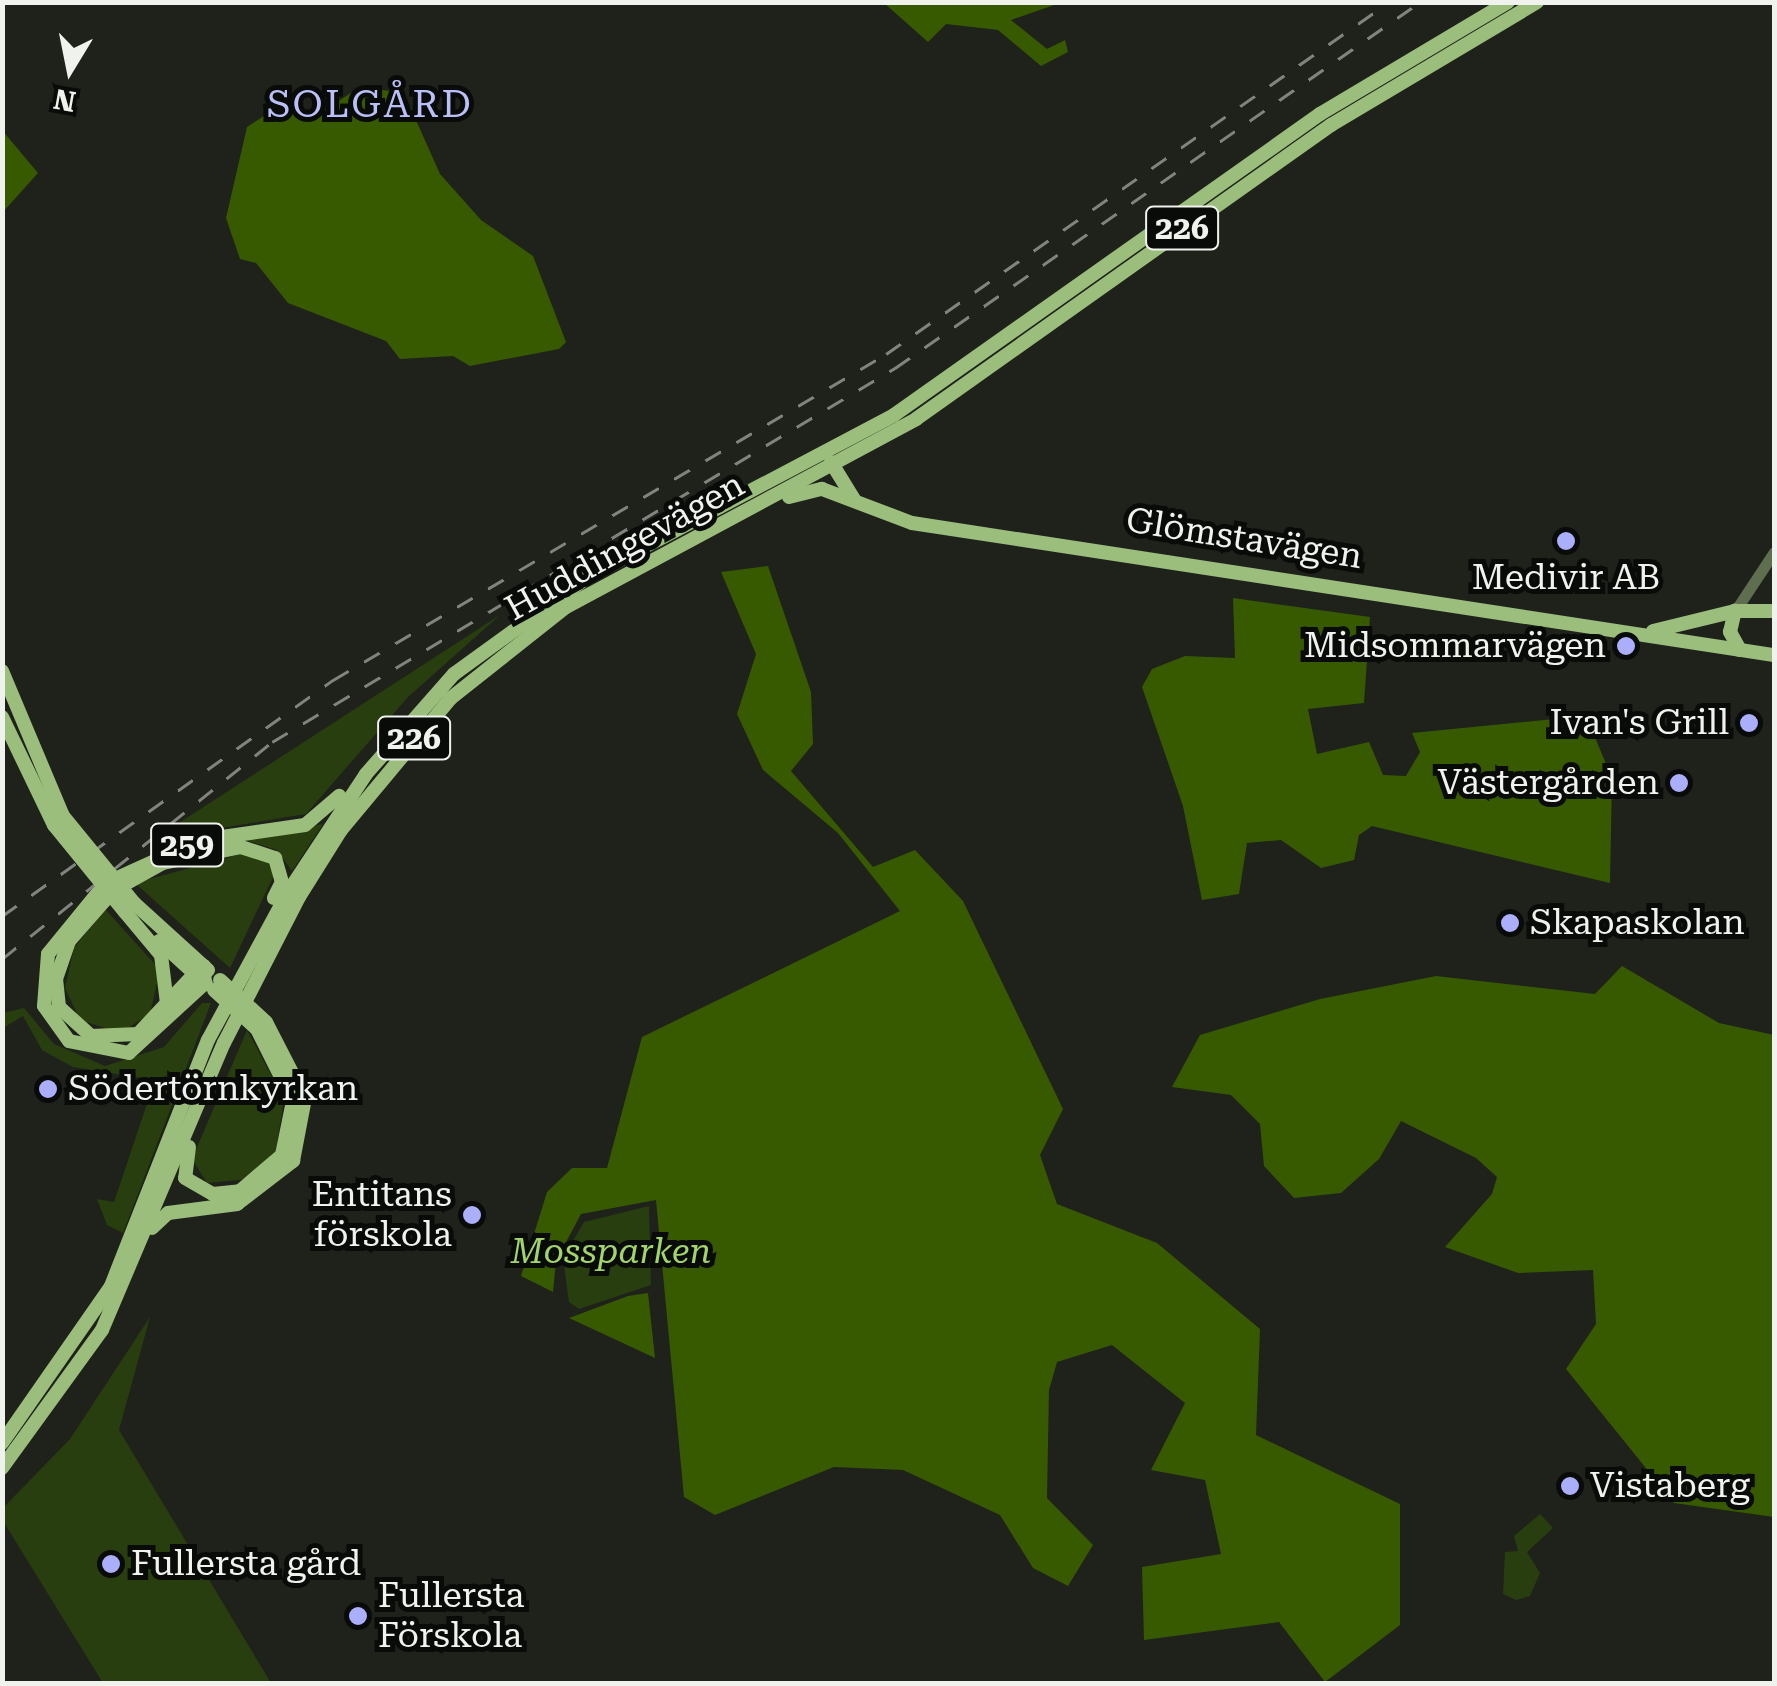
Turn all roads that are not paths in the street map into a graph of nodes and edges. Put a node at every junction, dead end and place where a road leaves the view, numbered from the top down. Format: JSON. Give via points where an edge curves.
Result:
{"nodes":[{"id":1,"x":1508,"y":2,"type":"edge"},
{"id":2,"x":1537,"y":2,"type":"edge"},
{"id":3,"x":816,"y":459,"type":"junction"},
{"id":4,"x":836,"y":466,"type":"junction"},
{"id":5,"x":855,"y":501,"type":"junction"},
{"id":6,"x":762,"y":505,"type":"junction"},
{"id":7,"x":1774,"y":552,"type":"edge"},
{"id":8,"x":1736,"y":609,"type":"junction"},
{"id":9,"x":1774,"y":611,"type":"edge"},
{"id":10,"x":1627,"y":630,"type":"junction"},
{"id":11,"x":1740,"y":650,"type":"junction"},
{"id":12,"x":1772,"y":653,"type":"edge"},
{"id":13,"x":2,"y":671,"type":"edge"},
{"id":14,"x":7,"y":700,"type":"edge"},
{"id":15,"x":2,"y":717,"type":"edge"},
{"id":16,"x":366,"y":774,"type":"junction"},
{"id":17,"x":59,"y":821,"type":"junction"},
{"id":18,"x":129,"y":907,"type":"junction"},
{"id":19,"x":198,"y":969,"type":"junction"},
{"id":20,"x":243,"y":970,"type":"junction"},
{"id":21,"x":213,"y":984,"type":"junction"},
{"id":22,"x":168,"y":1003,"type":"junction"},
{"id":23,"x":262,"y":1026,"type":"junction"},
{"id":24,"x":200,"y":1101,"type":"junction"},
{"id":25,"x":146,"y":1234,"type":"junction"},
{"id":26,"x":2,"y":1444,"type":"edge"},
{"id":27,"x":2,"y":1468,"type":"edge"}],
"edges":[{"from":1,"to":3,"type":"main road","name":"Huddingevägen","number":"226","via":[[1320,114],[968,368]]},
{"from":2,"to":4,"type":"main road","name":"Huddingevägen","number":"226","via":[[1330,125],[1004,360]]},
{"from":3,"to":4,"type":"main road"},
{"from":3,"to":16,"type":"main road","name":"Huddingevägen","number":"226","via":[[527,615],[410,718]]},
{"from":4,"to":5,"type":"main road"},
{"from":4,"to":6,"type":"main road","name":"Huddingevägen","number":"226"},
{"from":5,"to":6,"type":"main road","name":"Glömstavägen","via":[[822,489]]},
{"from":5,"to":10,"type":"main road","name":"Glömstavägen","via":[[900,521]]},
{"from":6,"to":24,"type":"main road","name":"Huddingevägen","number":"226","via":[[566,607],[451,698],[341,830],[261,967]]},
{"from":7,"to":8,"type":"street"},
{"from":8,"to":9,"type":"main road","name":"Glömstavägen"},
{"from":8,"to":10,"type":"main road","name":"Glömstavägen","via":[[1682,628]]},
{"from":8,"to":11,"type":"main road","via":[[1730,632]]},
{"from":10,"to":11,"type":"main road","name":"Glömstavägen"},
{"from":11,"to":12,"type":"main road","name":"Glömstavägen"},
{"from":13,"to":14,"type":"main road","number":"259"},
{"from":14,"to":17,"type":"main road","number":"259"},
{"from":15,"to":17,"type":"main road","number":"259"},
{"from":16,"to":20,"type":"main road","name":"Huddingevägen","number":"226"},
{"from":16,"to":21,"type":"main road","number":"259","via":[[305,824],[201,840],[127,869],[60,934],[42,985],[69,1042],[110,1055],[150,1042]]},
{"from":17,"to":18,"type":"main road","number":"259","bridge":true},
{"from":18,"to":19,"type":"main road","number":"259"},
{"from":18,"to":22,"type":"main road","via":[[161,954]]},
{"from":19,"to":21,"type":"main road","number":"259"},
{"from":19,"to":22,"type":"main road"},
{"from":20,"to":22,"type":"main road","via":[[282,882],[275,858],[225,847],[163,863],[88,916],[59,963],[56,993],[72,1026],[118,1039],[138,1034]]},
{"from":20,"to":26,"type":"main road","name":"Huddingevägen","number":"226","via":[[112,1286]]},
{"from":21,"to":23,"type":"main road","number":"259","bridge":true},
{"from":23,"to":24,"type":"main road","number":"259","via":[[285,1074],[293,1128],[282,1155],[240,1190],[213,1194],[185,1178]]},
{"from":23,"to":25,"type":"main road","via":[[304,1098],[294,1161],[237,1204],[168,1213]]},
{"from":24,"to":25,"type":"main road","name":"Huddingevägen","number":"226"},
{"from":25,"to":27,"type":"main road","name":"Huddingevägen","number":"226","via":[[70,1383]]}]}
